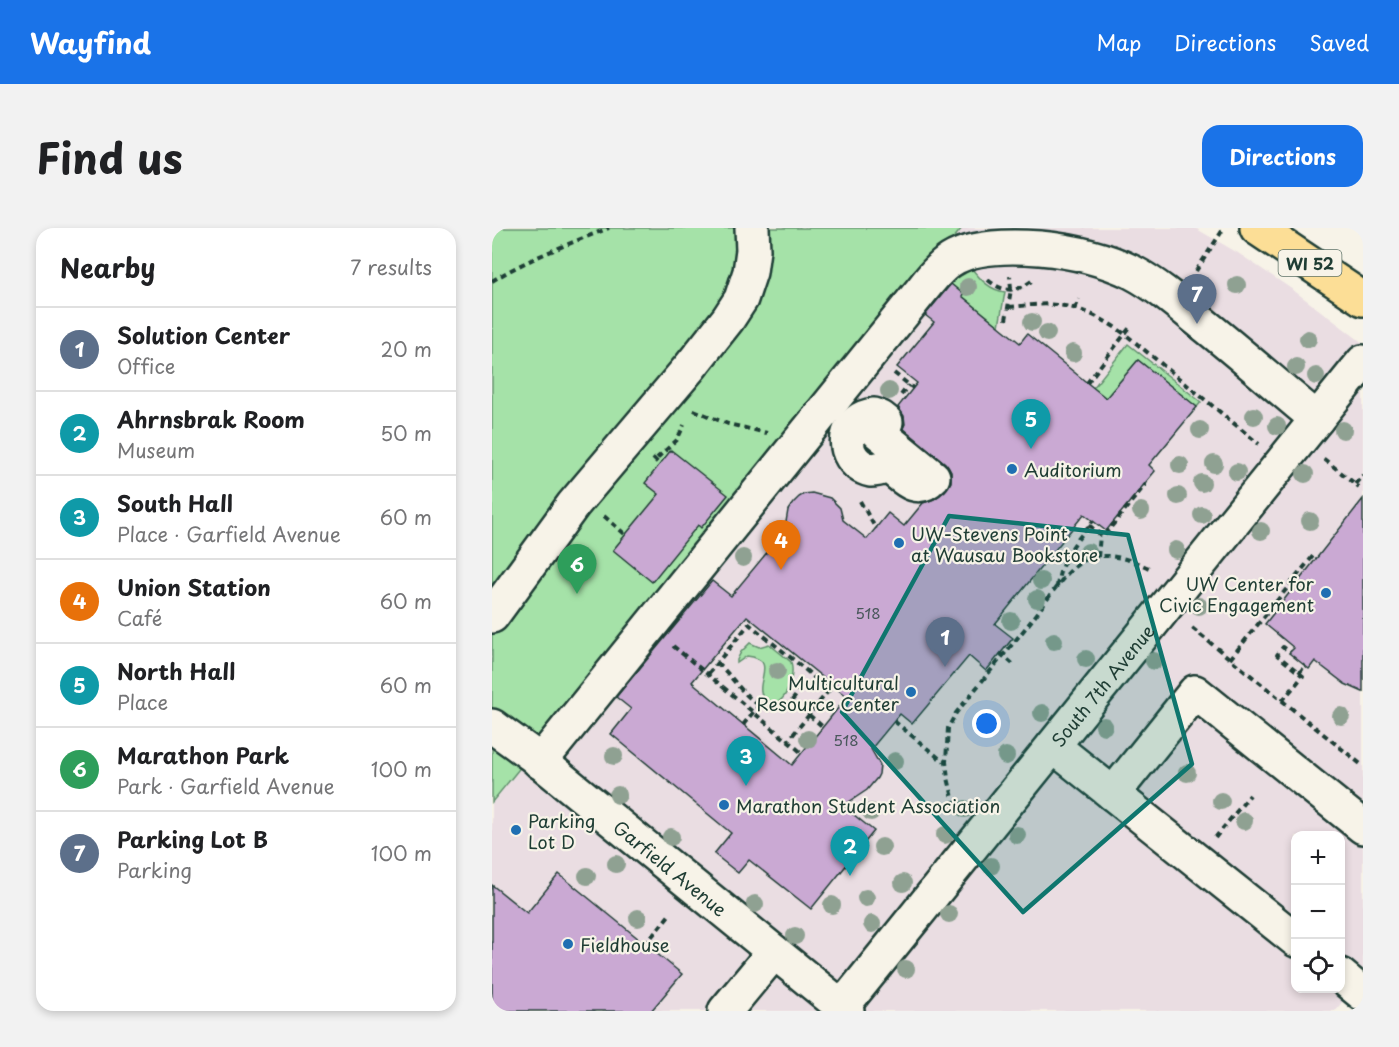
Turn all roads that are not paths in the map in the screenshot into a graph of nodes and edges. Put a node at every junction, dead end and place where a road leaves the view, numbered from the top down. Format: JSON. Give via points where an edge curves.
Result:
{"nodes":[{"id":1,"x":752,"y":228,"type":"edge"},
{"id":2,"x":1257,"y":228,"type":"edge"},
{"id":3,"x":1363,"y":299,"type":"edge"},
{"id":4,"x":1363,"y":362,"type":"edge"},
{"id":5,"x":1317,"y":419,"type":"junction"},
{"id":6,"x":492,"y":616,"type":"edge"},
{"id":7,"x":492,"y":726,"type":"edge"},
{"id":8,"x":1053,"y":746,"type":"junction"},
{"id":9,"x":540,"y":762,"type":"junction"},
{"id":10,"x":1113,"y":794,"type":"junction"},
{"id":11,"x":1363,"y":827,"type":"edge"},
{"id":12,"x":1295,"y":939,"type":"edge"},
{"id":13,"x":774,"y":952,"type":"junction"},
{"id":14,"x":1345,"y":978,"type":"edge"},
{"id":15,"x":1363,"y":994,"type":"edge"},
{"id":16,"x":844,"y":1009,"type":"edge"},
{"id":17,"x":725,"y":1011,"type":"edge"}],
"edges":[{"from":1,"to":6,"type":"street","via":[[753,260],[741,299],[716,336],[573,505]]},
{"from":2,"to":3,"type":"main road","number":"WI 52"},
{"from":4,"to":5,"type":"street","name":"South 7th Avenue"},
{"from":5,"to":8,"type":"street","name":"South 7th Avenue"},
{"from":5,"to":9,"type":"street","via":[[1189,312],[1136,274],[1108,262],[1047,249],[1007,247],[952,259]]},
{"from":7,"to":9,"type":"street","name":"Garfield Avenue"},
{"from":8,"to":10,"type":"street"},
{"from":8,"to":16,"type":"street","name":"South 7th Avenue"},
{"from":9,"to":13,"type":"street","name":"Garfield Avenue"},
{"from":10,"to":11,"type":"street","via":[[1195,692]]},
{"from":10,"to":12,"type":"street"},
{"from":13,"to":16,"type":"street","name":"Garfield Avenue"},
{"from":13,"to":17,"type":"street"},
{"from":14,"to":15,"type":"street"}]}
